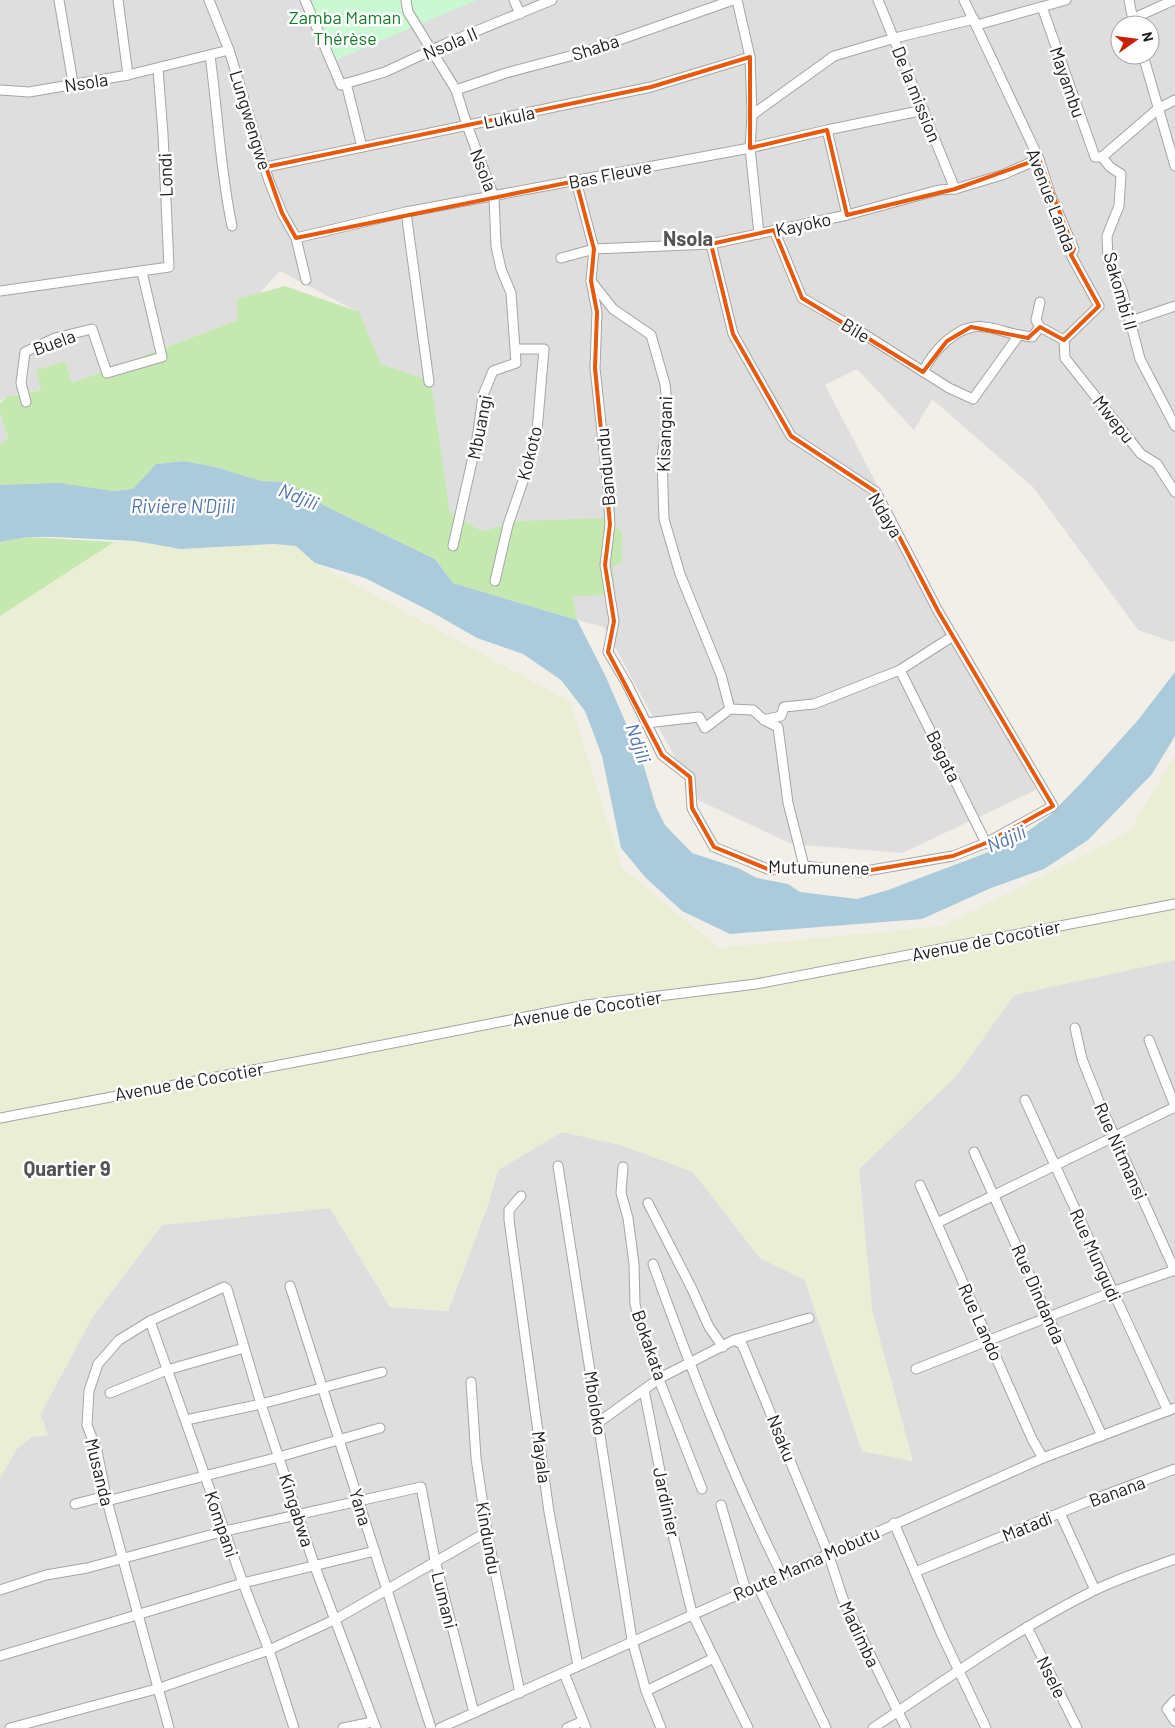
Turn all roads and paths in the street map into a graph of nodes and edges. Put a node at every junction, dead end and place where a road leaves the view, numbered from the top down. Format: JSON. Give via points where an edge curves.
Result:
{"nodes":[{"id":1,"x":59,"y":0,"type":"edge"},
{"id":2,"x":118,"y":0,"type":"edge"},
{"id":3,"x":209,"y":0,"type":"edge"},
{"id":4,"x":305,"y":0,"type":"edge"},
{"id":5,"x":406,"y":0,"type":"edge"},
{"id":6,"x":514,"y":0,"type":"edge"},
{"id":7,"x":552,"y":0,"type":"edge"},
{"id":8,"x":733,"y":0,"type":"edge"},
{"id":9,"x":737,"y":0,"type":"edge"},
{"id":10,"x":878,"y":0,"type":"edge"},
{"id":11,"x":964,"y":0,"type":"edge"},
{"id":12,"x":1066,"y":0,"type":"edge"},
{"id":13,"x":1129,"y":0,"type":"edge"},
{"id":14,"x":1174,"y":0,"type":"edge"},
{"id":15,"x":1036,"y":5,"type":"edge"},
{"id":16,"x":520,"y":14,"type":"junction"},
{"id":17,"x":1132,"y":15,"type":"edge"},
{"id":18,"x":1146,"y":15,"type":"edge"},
{"id":19,"x":976,"y":22,"type":"junction"},
{"id":20,"x":895,"y":38,"type":"junction"},
{"id":21,"x":229,"y":50,"type":"junction"},
{"id":22,"x":430,"y":50,"type":"junction"},
{"id":23,"x":210,"y":56,"type":"junction"},
{"id":24,"x":750,"y":57,"type":"junction"},
{"id":25,"x":1146,"y":65,"type":"edge"},
{"id":26,"x":158,"y":69,"type":"junction"},
{"id":27,"x":128,"y":75,"type":"junction"},
{"id":28,"x":73,"y":83,"type":"junction"},
{"id":29,"x":346,"y":83,"type":"junction"},
{"id":30,"x":0,"y":90,"type":"edge"},
{"id":31,"x":456,"y":90,"type":"junction"},
{"id":32,"x":1175,"y":100,"type":"edge"},
{"id":33,"x":1159,"y":108,"type":"junction"},
{"id":34,"x":924,"y":110,"type":"junction"},
{"id":35,"x":752,"y":115,"type":"junction"},
{"id":36,"x":467,"y":125,"type":"junction"},
{"id":37,"x":827,"y":130,"type":"junction"},
{"id":38,"x":362,"y":147,"type":"junction"},
{"id":39,"x":750,"y":148,"type":"junction"},
{"id":40,"x":1099,"y":157,"type":"junction"},
{"id":41,"x":1039,"y":159,"type":"junction"},
{"id":42,"x":1175,"y":166,"type":"edge"},
{"id":43,"x":266,"y":167,"type":"junction"},
{"id":44,"x":576,"y":181,"type":"junction"},
{"id":45,"x":956,"y":189,"type":"junction"},
{"id":46,"x":494,"y":197,"type":"junction"},
{"id":47,"x":406,"y":212,"type":"junction"},
{"id":48,"x":847,"y":215,"type":"junction"},
{"id":49,"x":232,"y":226,"type":"dead end"},
{"id":50,"x":774,"y":230,"type":"junction"},
{"id":51,"x":759,"y":234,"type":"junction"},
{"id":52,"x":296,"y":238,"type":"junction"},
{"id":53,"x":711,"y":244,"type":"junction"},
{"id":54,"x":594,"y":250,"type":"junction"},
{"id":55,"x":561,"y":258,"type":"dead end"},
{"id":56,"x":142,"y":272,"type":"junction"},
{"id":57,"x":306,"y":280,"type":"dead end"},
{"id":58,"x":591,"y":281,"type":"junction"},
{"id":59,"x":0,"y":292,"type":"edge"},
{"id":60,"x":1040,"y":302,"type":"dead end"},
{"id":61,"x":1175,"y":306,"type":"edge"},
{"id":62,"x":1131,"y":321,"type":"junction"},
{"id":63,"x":1040,"y":327,"type":"junction"},
{"id":64,"x":1019,"y":335,"type":"junction"},
{"id":65,"x":1064,"y":340,"type":"junction"},
{"id":66,"x":516,"y":350,"type":"junction"},
{"id":67,"x":923,"y":372,"type":"junction"},
{"id":68,"x":428,"y":382,"type":"dead end"},
{"id":69,"x":26,"y":402,"type":"dead end"},
{"id":70,"x":1175,"y":426,"type":"edge"},
{"id":71,"x":1175,"y":492,"type":"edge"},
{"id":72,"x":453,"y":546,"type":"dead end"},
{"id":73,"x":495,"y":581,"type":"dead end"},
{"id":74,"x":953,"y":636,"type":"junction"},
{"id":75,"x":608,"y":652,"type":"joint"},
{"id":76,"x":900,"y":670,"type":"junction"},
{"id":77,"x":730,"y":709,"type":"junction"},
{"id":78,"x":764,"y":720,"type":"junction"},
{"id":79,"x":646,"y":723,"type":"junction"},
{"id":80,"x":1053,"y":806,"type":"joint"},
{"id":81,"x":986,"y":843,"type":"junction"},
{"id":82,"x":804,"y":866,"type":"junction"},
{"id":83,"x":1175,"y":904,"type":"edge"},
{"id":84,"x":1075,"y":1028,"type":"dead end"},
{"id":85,"x":1149,"y":1040,"type":"dead end"},
{"id":86,"x":1025,"y":1100,"type":"dead end"},
{"id":87,"x":1175,"y":1106,"type":"edge"},
{"id":88,"x":0,"y":1118,"type":"edge"},
{"id":89,"x":1114,"y":1134,"type":"junction"},
{"id":90,"x":974,"y":1152,"type":"dead end"},
{"id":91,"x":1056,"y":1165,"type":"junction"},
{"id":92,"x":558,"y":1166,"type":"dead end"},
{"id":93,"x":622,"y":1167,"type":"dead end"},
{"id":94,"x":920,"y":1185,"type":"dead end"},
{"id":95,"x":521,"y":1196,"type":"dead end"},
{"id":96,"x":994,"y":1196,"type":"junction"},
{"id":97,"x":648,"y":1203,"type":"dead end"},
{"id":98,"x":937,"y":1223,"type":"junction"},
{"id":99,"x":653,"y":1264,"type":"dead end"},
{"id":100,"x":1175,"y":1270,"type":"edge"},
{"id":101,"x":290,"y":1286,"type":"dead end"},
{"id":102,"x":227,"y":1289,"type":"joint"},
{"id":103,"x":1112,"y":1292,"type":"junction"},
{"id":104,"x":1050,"y":1317,"type":"junction"},
{"id":105,"x":809,"y":1318,"type":"dead end"},
{"id":106,"x":150,"y":1321,"type":"junction"},
{"id":107,"x":734,"y":1340,"type":"junction"},
{"id":108,"x":989,"y":1341,"type":"junction"},
{"id":109,"x":723,"y":1347,"type":"junction"},
{"id":110,"x":244,"y":1348,"type":"junction"},
{"id":111,"x":689,"y":1365,"type":"junction"},
{"id":112,"x":916,"y":1369,"type":"dead end"},
{"id":113,"x":167,"y":1370,"type":"junction"},
{"id":114,"x":382,"y":1372,"type":"dead end"},
{"id":115,"x":660,"y":1378,"type":"junction"},
{"id":116,"x":471,"y":1382,"type":"dead end"},
{"id":117,"x":323,"y":1387,"type":"junction"},
{"id":118,"x":644,"y":1390,"type":"junction"},
{"id":119,"x":110,"y":1393,"type":"dead end"},
{"id":120,"x":261,"y":1404,"type":"junction"},
{"id":121,"x":1171,"y":1409,"type":"edge"},
{"id":122,"x":186,"y":1420,"type":"junction"},
{"id":123,"x":599,"y":1422,"type":"junction"},
{"id":124,"x":380,"y":1428,"type":"dead end"},
{"id":125,"x":1102,"y":1436,"type":"junction"},
{"id":126,"x":339,"y":1439,"type":"junction"},
{"id":127,"x":279,"y":1457,"type":"junction"},
{"id":128,"x":1043,"y":1458,"type":"junction"},
{"id":129,"x":1175,"y":1469,"type":"edge"},
{"id":130,"x":206,"y":1476,"type":"junction"},
{"id":131,"x":702,"y":1489,"type":"dead end"},
{"id":132,"x":106,"y":1498,"type":"junction"},
{"id":133,"x":360,"y":1502,"type":"junction"},
{"id":134,"x":75,"y":1504,"type":"dead end"},
{"id":135,"x":721,"y":1505,"type":"dead end"},
{"id":136,"x":1060,"y":1512,"type":"junction"},
{"id":137,"x":299,"y":1515,"type":"junction"},
{"id":138,"x":894,"y":1524,"type":"junction"},
{"id":139,"x":225,"y":1531,"type":"junction"},
{"id":140,"x":487,"y":1532,"type":"junction"},
{"id":141,"x":375,"y":1551,"type":"junction"},
{"id":142,"x":828,"y":1553,"type":"junction"},
{"id":143,"x":122,"y":1558,"type":"junction"},
{"id":144,"x":1175,"y":1559,"type":"edge"},
{"id":145,"x":435,"y":1560,"type":"junction"},
{"id":146,"x":315,"y":1567,"type":"junction"},
{"id":147,"x":914,"y":1572,"type":"junction"},
{"id":148,"x":782,"y":1575,"type":"junction"},
{"id":149,"x":243,"y":1583,"type":"junction"},
{"id":150,"x":758,"y":1586,"type":"junction"},
{"id":151,"x":387,"y":1589,"type":"junction"},
{"id":152,"x":0,"y":1590,"type":"edge"},
{"id":153,"x":1095,"y":1590,"type":"junction"},
{"id":154,"x":746,"y":1591,"type":"junction"},
{"id":155,"x":692,"y":1613,"type":"junction"},
{"id":156,"x":137,"y":1614,"type":"junction"},
{"id":157,"x":336,"y":1619,"type":"junction"},
{"id":158,"x":1026,"y":1627,"type":"junction"},
{"id":159,"x":632,"y":1640,"type":"junction"},
{"id":160,"x":269,"y":1650,"type":"junction"},
{"id":161,"x":0,"y":1656,"type":"edge"},
{"id":162,"x":714,"y":1658,"type":"junction"},
{"id":163,"x":578,"y":1666,"type":"junction"},
{"id":164,"x":959,"y":1669,"type":"junction"},
{"id":165,"x":564,"y":1673,"type":"junction"},
{"id":166,"x":160,"y":1688,"type":"junction"},
{"id":167,"x":646,"y":1692,"type":"junction"},
{"id":168,"x":520,"y":1693,"type":"junction"},
{"id":169,"x":1175,"y":1700,"type":"edge"},
{"id":170,"x":897,"y":1712,"type":"junction"},
{"id":171,"x":474,"y":1713,"type":"junction"},
{"id":172,"x":1175,"y":1721,"type":"edge"},
{"id":173,"x":43,"y":1724,"type":"edge"},
{"id":174,"x":584,"y":1724,"type":"edge"},
{"id":175,"x":374,"y":1725,"type":"edge"},
{"id":176,"x":10,"y":1728,"type":"edge"},
{"id":177,"x":169,"y":1728,"type":"edge"},
{"id":178,"x":294,"y":1728,"type":"edge"},
{"id":179,"x":343,"y":1728,"type":"edge"},
{"id":180,"x":431,"y":1728,"type":"edge"},
{"id":181,"x":440,"y":1728,"type":"edge"},
{"id":182,"x":566,"y":1728,"type":"edge"},
{"id":183,"x":661,"y":1728,"type":"edge"},
{"id":184,"x":748,"y":1728,"type":"edge"},
{"id":185,"x":826,"y":1728,"type":"edge"},
{"id":186,"x":873,"y":1728,"type":"edge"},
{"id":187,"x":906,"y":1728,"type":"edge"},
{"id":188,"x":986,"y":1728,"type":"edge"},
{"id":189,"x":1077,"y":1728,"type":"edge"}],
"edges":[{"from":1,"to":28,"type":"street"},
{"from":2,"to":27,"type":"street"},
{"from":3,"to":21,"type":"street","name":"Lungwengwe"},
{"from":4,"to":29,"type":"street","via":[[339,84]]},
{"from":5,"to":22,"type":"street","name":"Nsola","via":[[408,12]]},
{"from":6,"to":16,"type":"street"},
{"from":7,"to":16,"type":"street","name":"Nsola II"},
{"from":8,"to":31,"type":"street","name":"Shaba","via":[[585,52]]},
{"from":9,"to":24,"type":"street"},
{"from":10,"to":20,"type":"street","name":"De la mission"},
{"from":11,"to":19,"type":"street","name":"Avenue Landa"},
{"from":12,"to":15,"type":"street"},
{"from":13,"to":17,"type":"street"},
{"from":14,"to":18,"type":"street"},
{"from":15,"to":19,"type":"street"},
{"from":15,"to":40,"type":"street","name":"Mayambu"},
{"from":16,"to":22,"type":"street","name":"Nsola II"},
{"from":19,"to":20,"type":"street"},
{"from":19,"to":41,"type":"street","name":"Avenue Landa"},
{"from":20,"to":34,"type":"street","name":"De la mission"},
{"from":20,"to":35,"type":"street","via":[[834,56]]},
{"from":21,"to":23,"type":"street","name":"Nsola"},
{"from":21,"to":43,"type":"street","name":"Lungwengwe"},
{"from":22,"to":29,"type":"street","name":"Nsola II","via":[[385,72]]},
{"from":22,"to":31,"type":"street","name":"Nsola"},
{"from":23,"to":26,"type":"street","name":"Nsola"},
{"from":23,"to":49,"type":"street","via":[[224,188]]},
{"from":24,"to":35,"type":"street"},
{"from":24,"to":36,"type":"street","name":"Lukula","via":[[651,87]]},
{"from":25,"to":33,"type":"street"},
{"from":26,"to":27,"type":"street","name":"Nsola"},
{"from":26,"to":56,"type":"street","name":"Londi","via":[[170,266],[166,270]]},
{"from":27,"to":28,"type":"street","name":"Nsola"},
{"from":28,"to":30,"type":"street","name":"Nsola","via":[[29,92]]},
{"from":29,"to":38,"type":"street"},
{"from":31,"to":36,"type":"street","name":"Nsola"},
{"from":32,"to":33,"type":"street"},
{"from":33,"to":40,"type":"street"},
{"from":33,"to":42,"type":"street"},
{"from":34,"to":37,"type":"street","name":"Bas Fleuve"},
{"from":34,"to":45,"type":"street","name":"De la mission"},
{"from":35,"to":39,"type":"street"},
{"from":36,"to":38,"type":"street","name":"Lukula"},
{"from":36,"to":46,"type":"street","name":"Nsola"},
{"from":37,"to":39,"type":"street","name":"Bas Fleuve"},
{"from":37,"to":48,"type":"street"},
{"from":38,"to":43,"type":"street","name":"Lukula"},
{"from":39,"to":44,"type":"street","name":"Bas Fleuve"},
{"from":39,"to":51,"type":"street"},
{"from":40,"to":62,"type":"street","name":"Sakombi II","via":[[1120,174],[1119,206],[1107,236],[1108,260],[1122,290]]},
{"from":41,"to":45,"type":"street","name":"Kayoko"},
{"from":41,"to":65,"type":"street","name":"Avenue Landa","via":[[1074,249],[1072,255],[1099,306]]},
{"from":43,"to":52,"type":"street","name":"Lungwengwe","via":[[282,213]]},
{"from":44,"to":46,"type":"street","name":"Bas Fleuve"},
{"from":44,"to":54,"type":"street"},
{"from":45,"to":48,"type":"street","name":"Kayoko","via":[[939,190]]},
{"from":46,"to":47,"type":"street","name":"Bas Fleuve"},
{"from":46,"to":66,"type":"street","name":"Nsola","via":[[496,246],[511,293]]},
{"from":47,"to":52,"type":"street","name":"Bas Fleuve"},
{"from":47,"to":68,"type":"street"},
{"from":48,"to":50,"type":"street","name":"Kayoko"},
{"from":50,"to":51,"type":"street","name":"Kayoko"},
{"from":50,"to":67,"type":"street","name":"Bile","via":[[802,298]]},
{"from":51,"to":53,"type":"street","name":"Kayoko"},
{"from":52,"to":57,"type":"street","name":"Lungwengwe"},
{"from":53,"to":54,"type":"street","name":"Kayoko"},
{"from":53,"to":74,"type":"street","name":"Ndaya","via":[[733,334],[791,436],[876,492]]},
{"from":54,"to":55,"type":"street","name":"Kayoko"},
{"from":54,"to":58,"type":"street"},
{"from":56,"to":59,"type":"street"},
{"from":56,"to":69,"type":"street","name":"Buela","via":[[162,357],[106,373],[92,329],[55,338],[25,352],[21,383]]},
{"from":58,"to":75,"type":"street","name":"Bandundu","via":[[597,312],[595,368],[610,524],[605,565],[614,621]]},
{"from":58,"to":77,"type":"street","name":"Kisangani","via":[[613,309],[651,334],[666,384],[668,414],[662,458],[664,519],[680,574],[721,675]]},
{"from":60,"to":63,"type":"street","via":[[1036,320]]},
{"from":61,"to":62,"type":"street"},
{"from":62,"to":70,"type":"street","name":"Sakombi II","via":[[1140,359]]},
{"from":63,"to":64,"type":"street","via":[[1032,337]]},
{"from":63,"to":65,"type":"street"},
{"from":64,"to":67,"type":"street","via":[[984,326],[971,327],[947,341]]},
{"from":64,"to":67,"type":"street","name":"Bile","via":[[973,399]]},
{"from":65,"to":71,"type":"street","name":"Mwepu","via":[[1065,358],[1141,454],[1157,464]]},
{"from":66,"to":72,"type":"street","name":"Mbuangi","via":[[516,362],[493,371],[483,395]]},
{"from":66,"to":73,"type":"street","name":"Kokoto","via":[[544,349],[537,431],[508,525]]},
{"from":74,"to":76,"type":"street"},
{"from":74,"to":80,"type":"street","name":"Ndaya"},
{"from":75,"to":79,"type":"street","name":"Mutumunene"},
{"from":76,"to":78,"type":"street","via":[[814,704],[784,707],[781,716]]},
{"from":76,"to":81,"type":"street","name":"Bagata"},
{"from":77,"to":78,"type":"street","via":[[753,710]]},
{"from":77,"to":79,"type":"street","via":[[705,728],[699,717]]},
{"from":78,"to":82,"type":"street","via":[[778,727],[788,803]]},
{"from":79,"to":82,"type":"street","name":"Mutumunene","via":[[662,755],[690,777],[692,808],[714,847],[770,870]]},
{"from":80,"to":81,"type":"street","name":"Mutumunene"},
{"from":81,"to":82,"type":"street","name":"Mutumunene","via":[[953,856],[860,872]]},
{"from":83,"to":88,"type":"street","name":"Avenue de Cocotier","via":[[756,984],[586,1005]]},
{"from":84,"to":89,"type":"street","name":"Rue Nitmansi","via":[[1082,1059]]},
{"from":85,"to":87,"type":"street"},
{"from":86,"to":91,"type":"street","name":"Rue Mungudi"},
{"from":87,"to":89,"type":"street"},
{"from":89,"to":91,"type":"street"},
{"from":89,"to":100,"type":"street","name":"Rue Nitmansi"},
{"from":90,"to":96,"type":"street","name":"Rue Dindanda"},
{"from":91,"to":96,"type":"street"},
{"from":91,"to":103,"type":"street","name":"Rue Mungudi"},
{"from":92,"to":123,"type":"street","name":"Mboloko"},
{"from":93,"to":115,"type":"street","name":"Bokakata","via":[[621,1193],[634,1264],[635,1304],[645,1344]]},
{"from":94,"to":98,"type":"street","name":"Rue Lando"},
{"from":95,"to":163,"type":"street","name":"Mayala","via":[[509,1210],[549,1512]]},
{"from":96,"to":98,"type":"street"},
{"from":96,"to":104,"type":"street","name":"Rue Dindanda"},
{"from":97,"to":109,"type":"street","via":[[709,1327]]},
{"from":98,"to":108,"type":"street","name":"Rue Lando"},
{"from":99,"to":111,"type":"street"},
{"from":100,"to":103,"type":"street"},
{"from":101,"to":117,"type":"street","name":"Yana"},
{"from":102,"to":106,"type":"street","name":"Musanda","via":[[220,1288]]},
{"from":102,"to":110,"type":"street","name":"Kingabwa"},
{"from":103,"to":104,"type":"street"},
{"from":103,"to":121,"type":"street","name":"Rue Mungudi"},
{"from":104,"to":108,"type":"street"},
{"from":104,"to":125,"type":"street","name":"Rue Dindanda"},
{"from":105,"to":107,"type":"street"},
{"from":106,"to":113,"type":"street","name":"Kompani"},
{"from":106,"to":132,"type":"street","name":"Musanda","via":[[119,1340],[98,1364],[89,1391],[87,1425],[98,1451]]},
{"from":107,"to":109,"type":"street"},
{"from":107,"to":142,"type":"street","name":"Nsaku","via":[[742,1344],[755,1373]]},
{"from":108,"to":112,"type":"street"},
{"from":108,"to":128,"type":"street","name":"Rue Lando"},
{"from":109,"to":111,"type":"street"},
{"from":110,"to":113,"type":"street"},
{"from":110,"to":120,"type":"street","name":"Kingabwa"},
{"from":111,"to":115,"type":"street"},
{"from":111,"to":148,"type":"street"},
{"from":113,"to":119,"type":"street"},
{"from":113,"to":122,"type":"street","name":"Kompani"},
{"from":114,"to":117,"type":"street"},
{"from":115,"to":118,"type":"street"},
{"from":115,"to":131,"type":"street","name":"Bokakata"},
{"from":116,"to":140,"type":"street","name":"Kindundu","via":[[476,1458]]},
{"from":117,"to":120,"type":"street"},
{"from":117,"to":126,"type":"street","name":"Yana"},
{"from":118,"to":123,"type":"street"},
{"from":118,"to":155,"type":"street","name":"Jardinier"},
{"from":120,"to":122,"type":"street"},
{"from":120,"to":127,"type":"street","name":"Kingabwa"},
{"from":121,"to":125,"type":"street","name":"Route Mama Mobutu"},
{"from":122,"to":130,"type":"street","name":"Kompani"},
{"from":123,"to":159,"type":"street","name":"Mboloko"},
{"from":124,"to":126,"type":"street"},
{"from":125,"to":128,"type":"street","name":"Route Mama Mobutu"},
{"from":126,"to":127,"type":"street"},
{"from":126,"to":133,"type":"street","name":"Yana"},
{"from":127,"to":130,"type":"street"},
{"from":127,"to":137,"type":"street","name":"Kingabwa"},
{"from":128,"to":138,"type":"street","name":"Route Mama Mobutu"},
{"from":129,"to":136,"type":"street","name":"Banana"},
{"from":130,"to":132,"type":"street"},
{"from":130,"to":139,"type":"street","name":"Kompani"},
{"from":132,"to":134,"type":"street"},
{"from":132,"to":143,"type":"street","name":"Musanda"},
{"from":133,"to":137,"type":"street"},
{"from":133,"to":141,"type":"street","name":"Yana"},
{"from":133,"to":145,"type":"street","name":"Lumani","via":[[421,1487]]},
{"from":135,"to":154,"type":"street"},
{"from":136,"to":147,"type":"street","name":"Matadi"},
{"from":136,"to":153,"type":"street","name":"Matadi"},
{"from":137,"to":139,"type":"street"},
{"from":137,"to":146,"type":"street","name":"Kingabwa"},
{"from":138,"to":142,"type":"street","name":"Route Mama Mobutu"},
{"from":138,"to":147,"type":"street"},
{"from":139,"to":143,"type":"street"},
{"from":139,"to":149,"type":"street","name":"Kompani"},
{"from":140,"to":145,"type":"street"},
{"from":140,"to":168,"type":"street","name":"Kindundu"},
{"from":141,"to":146,"type":"street"},
{"from":141,"to":151,"type":"street","name":"Yana"},
{"from":142,"to":148,"type":"street","name":"Route Mama Mobutu"},
{"from":142,"to":170,"type":"street","name":"Madimba","via":[[843,1599]]},
{"from":143,"to":152,"type":"street","via":[[46,1575]]},
{"from":143,"to":156,"type":"street","name":"Musanda"},
{"from":144,"to":153,"type":"street"},
{"from":145,"to":151,"type":"street"},
{"from":145,"to":171,"type":"street","name":"Lumani"},
{"from":146,"to":149,"type":"street"},
{"from":146,"to":157,"type":"street","name":"Kingabwa"},
{"from":147,"to":164,"type":"street"},
{"from":148,"to":150,"type":"street","name":"Route Mama Mobutu"},
{"from":149,"to":156,"type":"street"},
{"from":149,"to":160,"type":"street","name":"Kompani"},
{"from":150,"to":154,"type":"street","name":"Route Mama Mobutu"},
{"from":150,"to":185,"type":"street"},
{"from":151,"to":157,"type":"street"},
{"from":151,"to":180,"type":"street","name":"Yana"},
{"from":153,"to":158,"type":"street"},
{"from":154,"to":155,"type":"street","name":"Route Mama Mobutu"},
{"from":155,"to":159,"type":"street","name":"Route Mama Mobutu"},
{"from":155,"to":162,"type":"street","name":"Jardinier"},
{"from":156,"to":161,"type":"street"},
{"from":156,"to":166,"type":"street","name":"Musanda"},
{"from":157,"to":160,"type":"street"},
{"from":157,"to":175,"type":"street","name":"Kingabwa"},
{"from":158,"to":164,"type":"street"},
{"from":158,"to":189,"type":"street","name":"Nsele"},
{"from":159,"to":163,"type":"street","name":"Route Mama Mobutu"},
{"from":159,"to":167,"type":"street","name":"Mboloko"},
{"from":160,"to":166,"type":"street"},
{"from":160,"to":178,"type":"street","name":"Kompani"},
{"from":162,"to":167,"type":"street"},
{"from":162,"to":184,"type":"street","name":"Jardinier"},
{"from":163,"to":165,"type":"street","name":"Route Mama Mobutu"},
{"from":164,"to":170,"type":"street"},
{"from":164,"to":188,"type":"street"},
{"from":165,"to":168,"type":"street","name":"Route Mama Mobutu"},
{"from":165,"to":174,"type":"street"},
{"from":166,"to":173,"type":"street"},
{"from":166,"to":177,"type":"street","name":"Musanda"},
{"from":167,"to":183,"type":"street","name":"Mboloko"},
{"from":168,"to":171,"type":"street","name":"Route Mama Mobutu"},
{"from":169,"to":172,"type":"street","via":[[1167,1709]]},
{"from":170,"to":186,"type":"street"},
{"from":170,"to":187,"type":"street","name":"Madimba"},
{"from":171,"to":181,"type":"street","name":"Route Mama Mobutu"},
{"from":173,"to":176,"type":"street"},
{"from":174,"to":182,"type":"street"},
{"from":175,"to":179,"type":"street"}]}
